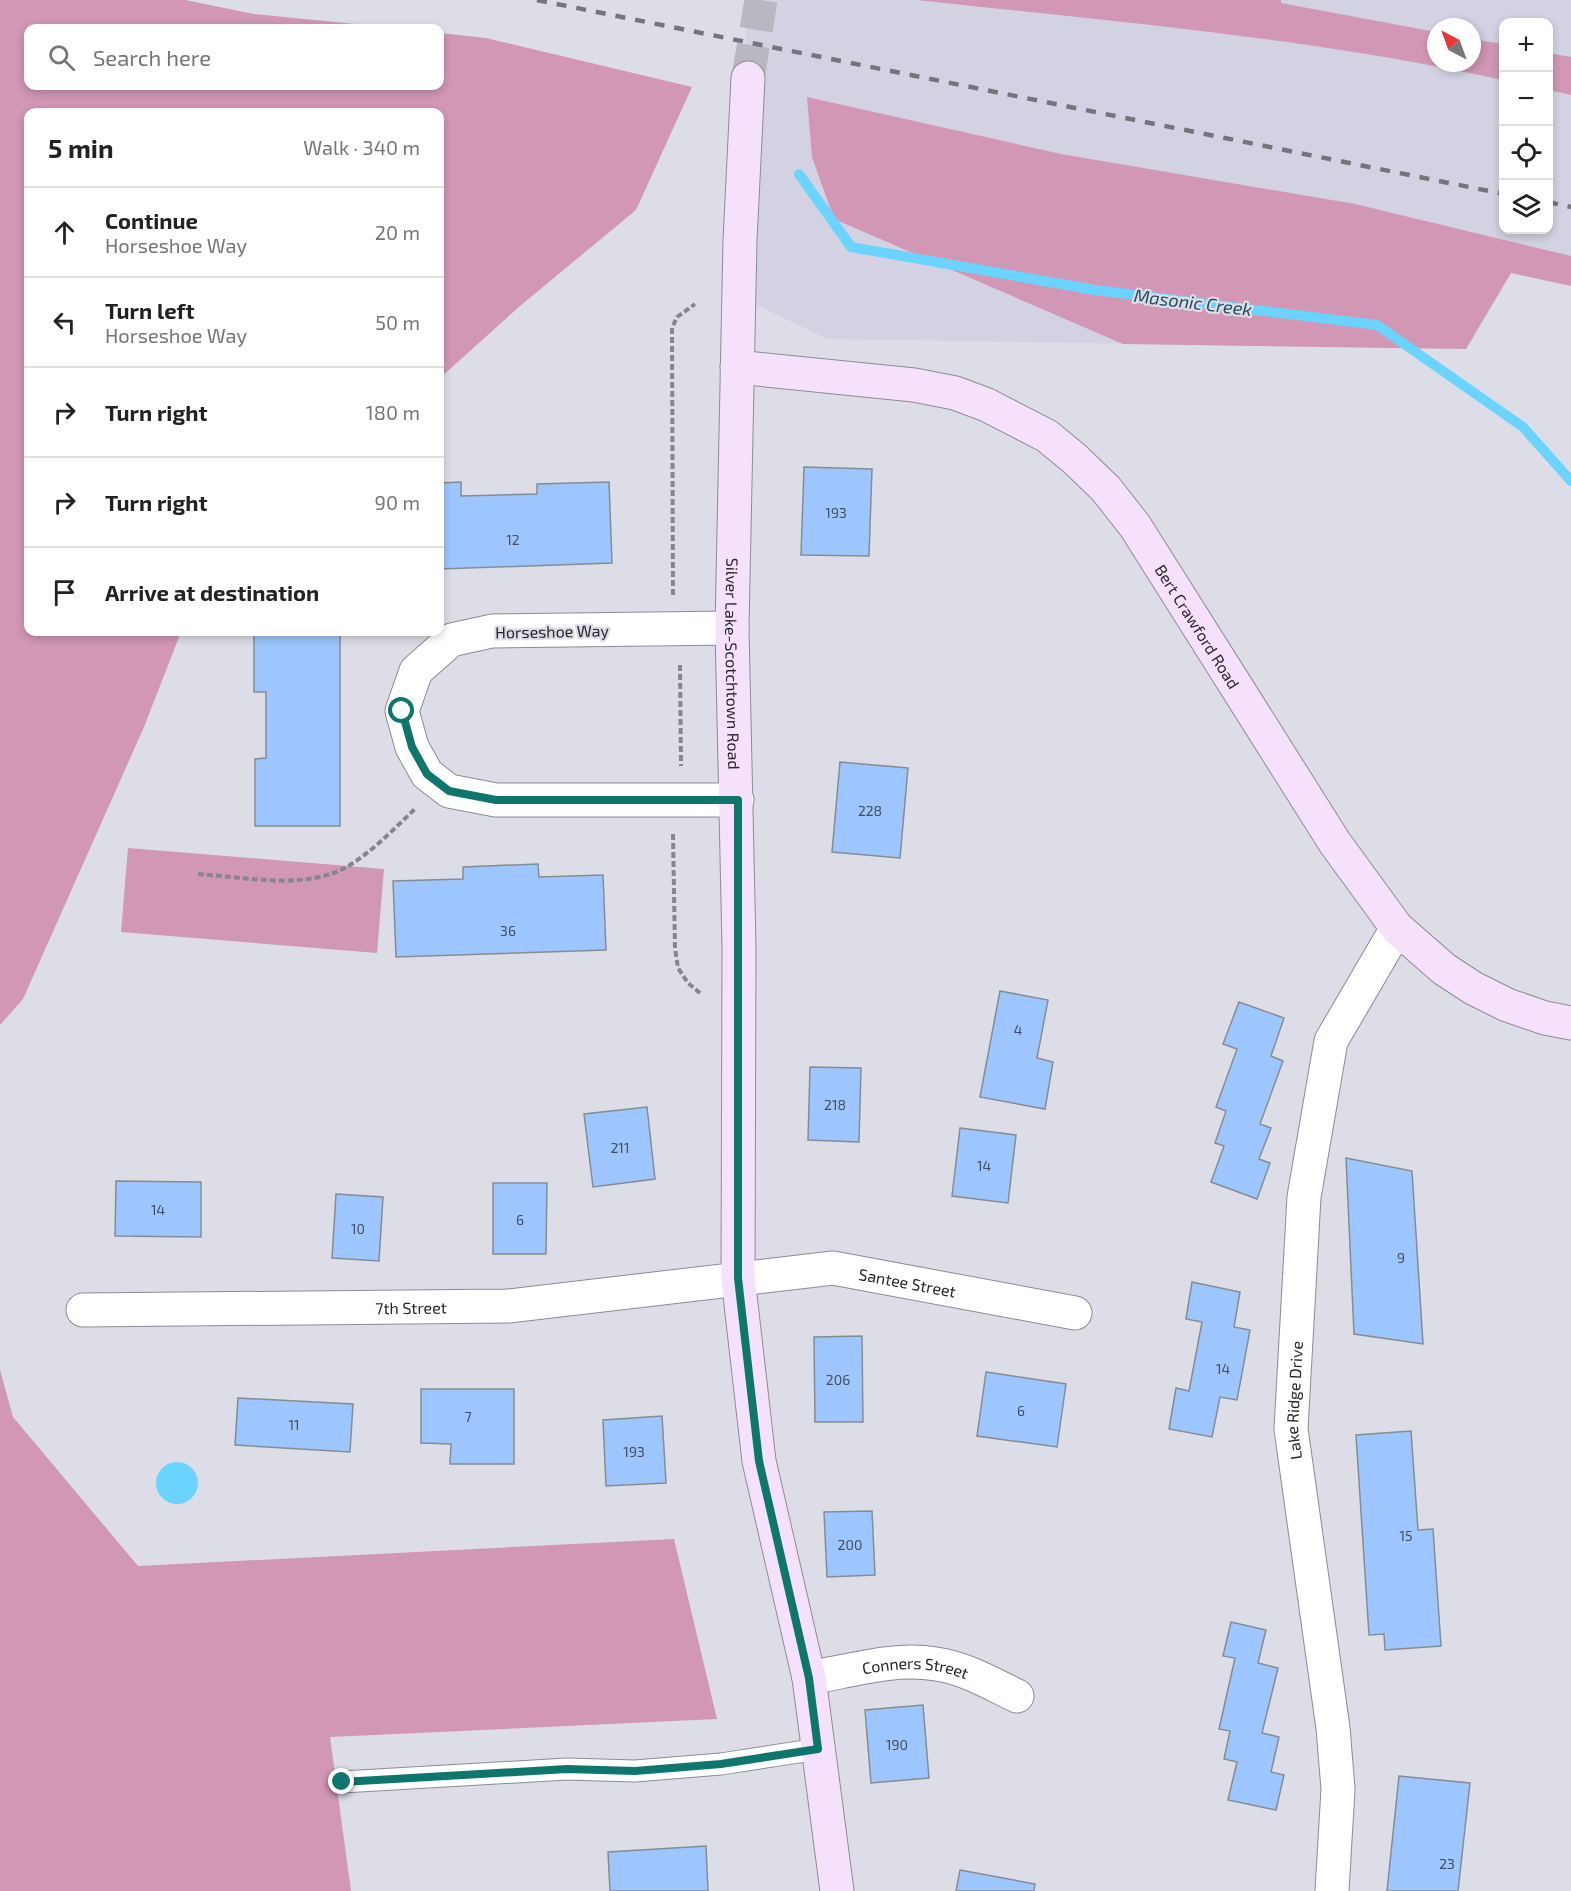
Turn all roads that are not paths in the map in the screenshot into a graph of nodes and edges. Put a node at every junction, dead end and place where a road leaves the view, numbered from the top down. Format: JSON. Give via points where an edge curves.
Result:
{"nodes":[{"id":1,"x":748,"y":78,"type":"tunnel mouth"},
{"id":2,"x":737,"y":367,"type":"junction"},
{"id":3,"x":732,"y":628,"type":"junction"},
{"id":4,"x":738,"y":800,"type":"junction"},
{"id":5,"x":1397,"y":928,"type":"junction"},
{"id":6,"x":1571,"y":1023,"type":"edge"},
{"id":7,"x":738,"y":1278,"type":"junction"},
{"id":8,"x":83,"y":1310,"type":"dead end"},
{"id":9,"x":1075,"y":1313,"type":"dead end"},
{"id":10,"x":809,"y":1678,"type":"junction"},
{"id":11,"x":1017,"y":1696,"type":"dead end"},
{"id":12,"x":818,"y":1749,"type":"junction"},
{"id":13,"x":342,"y":1782,"type":"dead end"},
{"id":14,"x":837,"y":1891,"type":"edge"},
{"id":15,"x":1332,"y":1891,"type":"edge"}],
"edges":[{"from":1,"to":2,"type":"street","name":"Silver Lake-Scotchtown Road"},
{"from":2,"to":3,"type":"street","name":"Silver Lake-Scotchtown Road"},
{"from":2,"to":5,"type":"street","name":"Bert Crawford Road","via":[[914,385],[955,393],[1047,436],[1075,459],[1106,489],[1135,526],[1335,843]]},
{"from":3,"to":4,"type":"street","name":"Silver Lake-Scotchtown Road"},
{"from":3,"to":4,"type":"street","name":"Horseshoe Way","via":[[492,631],[451,640],[416,671],[402,711],[412,747],[427,774],[449,791],[496,800]]},
{"from":4,"to":7,"type":"street","name":"Silver Lake-Scotchtown Road"},
{"from":5,"to":6,"type":"street","name":"Bert Crawford Road","via":[[1444,969],[1473,988],[1507,1005]]},
{"from":5,"to":15,"type":"street","name":"Lake Ridge Drive","via":[[1331,1041],[1304,1197],[1291,1429],[1333,1728],[1338,1789]]},
{"from":7,"to":8,"type":"street","name":"7th Street","via":[[508,1306]]},
{"from":7,"to":9,"type":"street","name":"Santee Street","via":[[833,1269]]},
{"from":7,"to":10,"type":"street","name":"Silver Lake-Scotchtown Road","via":[[759,1461]]},
{"from":10,"to":11,"type":"street","name":"Conners Street","via":[[895,1662],[936,1664]]},
{"from":10,"to":12,"type":"street","name":"Silver Lake-Scotchtown Road"},
{"from":12,"to":13,"type":"lane","via":[[721,1764],[646,1770],[567,1769]]},
{"from":12,"to":14,"type":"street","name":"Silver Lake-Scotchtown Road"}]}
